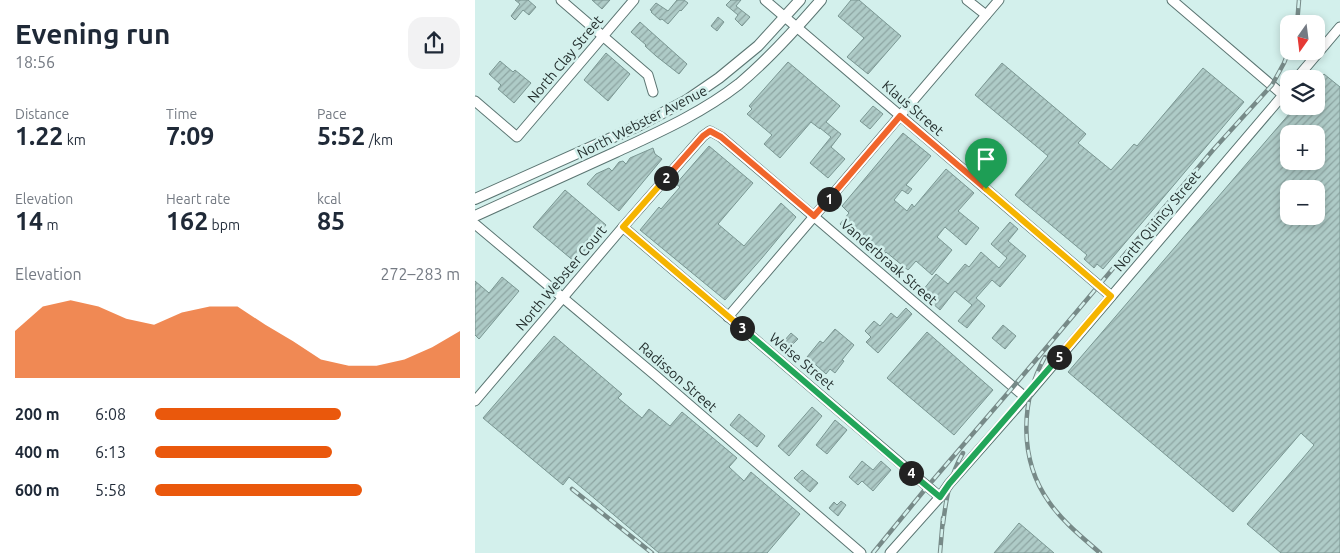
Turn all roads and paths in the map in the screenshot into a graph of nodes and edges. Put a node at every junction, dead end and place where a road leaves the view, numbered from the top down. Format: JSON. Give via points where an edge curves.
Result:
{"nodes":[{"id":1,"x":561,"y":0,"type":"edge"},
{"id":2,"x":634,"y":0,"type":"edge"},
{"id":3,"x":765,"y":0,"type":"edge"},
{"id":4,"x":800,"y":0,"type":"edge"},
{"id":5,"x":821,"y":0,"type":"edge"},
{"id":6,"x":967,"y":0,"type":"edge"},
{"id":7,"x":999,"y":0,"type":"edge"},
{"id":8,"x":1177,"y":2,"type":"edge"},
{"id":9,"x":985,"y":15,"type":"junction"},
{"id":10,"x":785,"y":17,"type":"junction"},
{"id":11,"x":797,"y":27,"type":"junction"},
{"id":12,"x":1340,"y":27,"type":"edge"},
{"id":13,"x":603,"y":36,"type":"junction"},
{"id":14,"x":1304,"y":70,"type":"edge"},
{"id":15,"x":1280,"y":86,"type":"edge"},
{"id":16,"x":653,"y":92,"type":"dead end"},
{"id":17,"x":1280,"y":98,"type":"edge"},
{"id":18,"x":475,"y":101,"type":"edge"},
{"id":19,"x":900,"y":116,"type":"junction"},
{"id":20,"x":710,"y":131,"type":"joint"},
{"id":21,"x":475,"y":199,"type":"edge"},
{"id":22,"x":475,"y":216,"type":"edge"},
{"id":23,"x":814,"y":216,"type":"junction"},
{"id":24,"x":475,"y":224,"type":"edge"},
{"id":25,"x":623,"y":227,"type":"junction"},
{"id":26,"x":1111,"y":296,"type":"junction"},
{"id":27,"x":563,"y":297,"type":"junction"},
{"id":28,"x":728,"y":317,"type":"junction"},
{"id":29,"x":476,"y":397,"type":"edge"},
{"id":30,"x":1025,"y":397,"type":"junction"},
{"id":31,"x":940,"y":497,"type":"junction"},
{"id":32,"x":861,"y":553,"type":"edge"},
{"id":33,"x":890,"y":553,"type":"edge"}],
"edges":[{"from":1,"to":13,"type":"street"},
{"from":2,"to":13,"type":"street","name":"North Clay Street"},
{"from":3,"to":10,"type":"street","name":"Klaus Street"},
{"from":4,"to":10,"type":"main road","name":"North Webster Avenue"},
{"from":5,"to":11,"type":"main road","name":"North Webster Avenue"},
{"from":6,"to":9,"type":"street"},
{"from":7,"to":9,"type":"street"},
{"from":8,"to":15,"type":"street"},
{"from":9,"to":19,"type":"street"},
{"from":10,"to":11,"type":"street","name":"Klaus Street"},
{"from":10,"to":21,"type":"main road","name":"North Webster Avenue","via":[[732,68],[676,107]]},
{"from":11,"to":19,"type":"street","name":"Klaus Street"},
{"from":11,"to":22,"type":"main road","name":"North Webster Avenue","via":[[744,79],[697,112]]},
{"from":12,"to":14,"type":"street"},
{"from":13,"to":16,"type":"street","via":[[648,75]]},
{"from":13,"to":18,"type":"street","name":"North Clay Street","via":[[517,137]]},
{"from":17,"to":26,"type":"street","name":"North Quincy Street"},
{"from":19,"to":23,"type":"street"},
{"from":19,"to":26,"type":"street","name":"Klaus Street"},
{"from":20,"to":23,"type":"street","name":"Vanderbraak Street"},
{"from":20,"to":25,"type":"street","name":"North Webster Court"},
{"from":23,"to":28,"type":"street"},
{"from":23,"to":30,"type":"street","name":"Vanderbraak Street"},
{"from":24,"to":27,"type":"street","name":"Radisson Street"},
{"from":25,"to":27,"type":"street","name":"North Webster Court"},
{"from":25,"to":28,"type":"street","name":"Weise Street"},
{"from":26,"to":30,"type":"street","name":"North Quincy Street"},
{"from":27,"to":29,"type":"street","name":"North Webster Court"},
{"from":27,"to":32,"type":"street","name":"Radisson Street"},
{"from":28,"to":31,"type":"street","name":"Weise Street"},
{"from":30,"to":31,"type":"street","name":"North Quincy Street"},
{"from":31,"to":33,"type":"street","name":"North Quincy Street"}]}
